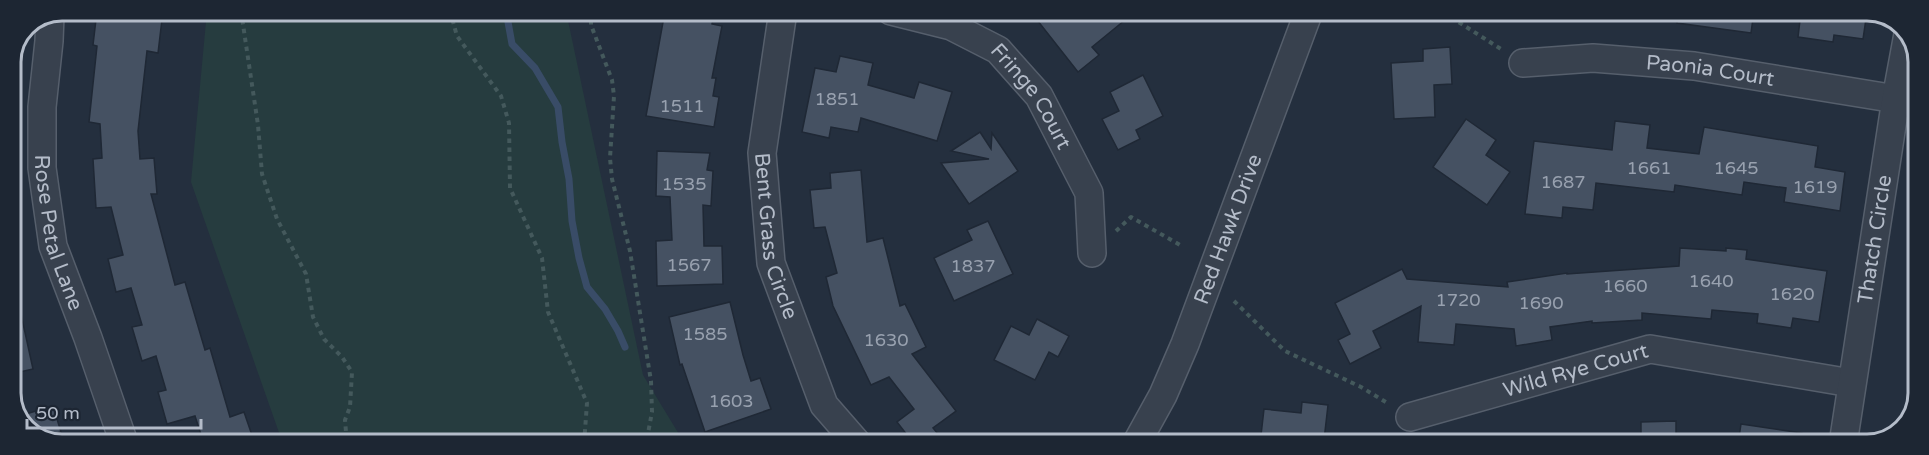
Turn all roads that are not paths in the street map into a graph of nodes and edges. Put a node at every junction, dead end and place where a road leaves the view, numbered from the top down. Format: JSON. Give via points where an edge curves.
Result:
{"nodes":[{"id":1,"x":782,"y":21,"type":"edge"},
{"id":2,"x":931,"y":21,"type":"edge"},
{"id":3,"x":1305,"y":21,"type":"edge"},
{"id":4,"x":50,"y":23,"type":"edge"},
{"id":5,"x":1905,"y":48,"type":"edge"},
{"id":6,"x":1523,"y":63,"type":"road end"},
{"id":7,"x":1896,"y":99,"type":"junction"},
{"id":8,"x":1092,"y":253,"type":"road end"},
{"id":9,"x":1851,"y":383,"type":"junction"},
{"id":10,"x":1410,"y":417,"type":"road end"},
{"id":11,"x":121,"y":434,"type":"edge"},
{"id":12,"x":849,"y":434,"type":"edge"},
{"id":13,"x":1142,"y":434,"type":"edge"},
{"id":14,"x":1844,"y":434,"type":"edge"}],
"edges":[{"from":1,"to":12,"type":"street","name":"Bent Grass Circle","via":[[762,153],[771,263],[824,405]]},
{"from":2,"to":8,"type":"street","name":"Fringe Court","via":[[951,26],[998,50],[1039,96],[1089,193]]},
{"from":3,"to":13,"type":"street","name":"Red Hawk Drive","via":[[1185,344]]},
{"from":4,"to":11,"type":"street","name":"Rose Petal Lane","via":[[42,107],[42,168],[53,246]]},
{"from":5,"to":7,"type":"street","name":"Thatch Circle"},
{"from":6,"to":7,"type":"street","name":"Paonia Court","via":[[1593,58],[1694,66]]},
{"from":7,"to":9,"type":"street","name":"Thatch Circle"},
{"from":9,"to":10,"type":"street","name":"Wild Rye Court","via":[[1650,349]]},
{"from":9,"to":14,"type":"street","name":"Thatch Circle"}]}
